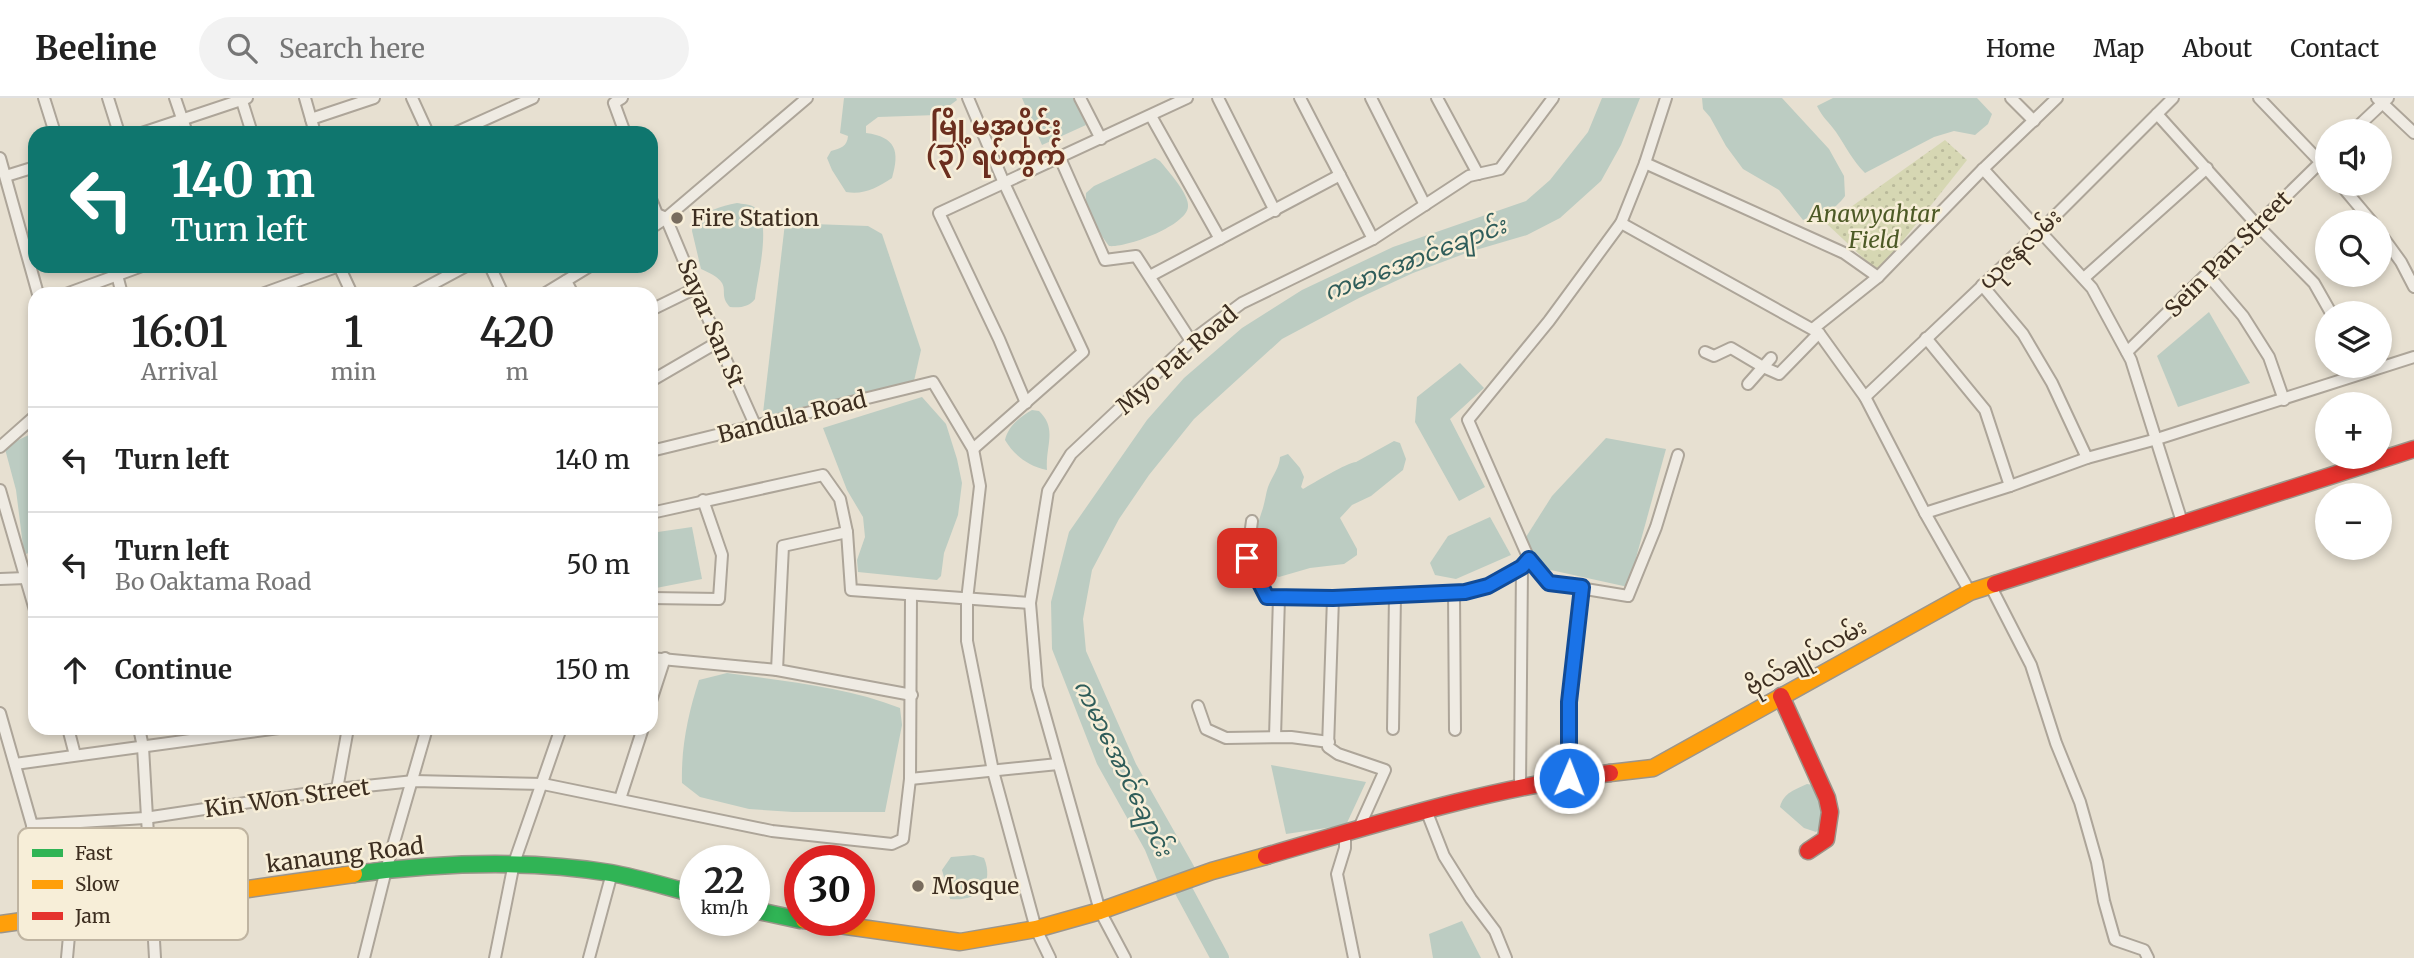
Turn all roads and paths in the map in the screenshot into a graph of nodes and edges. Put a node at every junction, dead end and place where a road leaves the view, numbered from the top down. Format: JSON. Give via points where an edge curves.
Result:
{"nodes":[{"id":1,"x":44,"y":98,"type":"edge"},
{"id":2,"x":108,"y":98,"type":"edge"},
{"id":3,"x":175,"y":98,"type":"edge"},
{"id":4,"x":305,"y":98,"type":"edge"},
{"id":5,"x":374,"y":98,"type":"edge"},
{"id":6,"x":412,"y":98,"type":"edge"},
{"id":7,"x":533,"y":98,"type":"edge"},
{"id":8,"x":622,"y":98,"type":"edge"},
{"id":9,"x":807,"y":98,"type":"edge"},
{"id":10,"x":968,"y":98,"type":"edge"},
{"id":11,"x":1080,"y":98,"type":"edge"},
{"id":12,"x":1187,"y":98,"type":"edge"},
{"id":13,"x":1218,"y":98,"type":"edge"},
{"id":14,"x":1371,"y":98,"type":"edge"},
{"id":15,"x":1437,"y":98,"type":"edge"},
{"id":16,"x":1553,"y":98,"type":"edge"},
{"id":17,"x":1666,"y":98,"type":"edge"},
{"id":18,"x":2011,"y":98,"type":"edge"},
{"id":19,"x":2057,"y":98,"type":"edge"},
{"id":20,"x":2173,"y":98,"type":"edge"},
{"id":21,"x":2259,"y":98,"type":"edge"},
{"id":22,"x":243,"y":99,"type":"edge"},
{"id":23,"x":1303,"y":99,"type":"edge"},
{"id":24,"x":2382,"y":100,"type":"edge"},
{"id":25,"x":2157,"y":114,"type":"junction"},
{"id":26,"x":1151,"y":116,"type":"junction"},
{"id":27,"x":311,"y":119,"type":"junction"},
{"id":28,"x":2364,"y":119,"type":"edge"},
{"id":29,"x":182,"y":120,"type":"junction"},
{"id":30,"x":2034,"y":121,"type":"junction"},
{"id":31,"x":53,"y":126,"type":"edge"},
{"id":32,"x":117,"y":126,"type":"edge"},
{"id":33,"x":164,"y":126,"type":"edge"},
{"id":34,"x":184,"y":126,"type":"edge"},
{"id":35,"x":250,"y":126,"type":"edge"},
{"id":36,"x":313,"y":126,"type":"edge"},
{"id":37,"x":425,"y":126,"type":"edge"},
{"id":38,"x":471,"y":126,"type":"edge"},
{"id":39,"x":622,"y":126,"type":"edge"},
{"id":40,"x":2414,"y":133,"type":"edge"},
{"id":41,"x":1101,"y":139,"type":"junction"},
{"id":42,"x":2315,"y":152,"type":"edge"},
{"id":43,"x":0,"y":158,"type":"edge"},
{"id":44,"x":1060,"y":158,"type":"junction"},
{"id":45,"x":1644,"y":163,"type":"junction"},
{"id":46,"x":2207,"y":168,"type":"junction"},
{"id":47,"x":28,"y":169,"type":"edge"},
{"id":48,"x":1983,"y":169,"type":"junction"},
{"id":49,"x":2315,"y":171,"type":"edge"},
{"id":50,"x":1478,"y":174,"type":"junction"},
{"id":51,"x":1340,"y":175,"type":"junction"},
{"id":52,"x":6,"y":176,"type":"junction"},
{"id":53,"x":1004,"y":183,"type":"junction"},
{"id":54,"x":2350,"y":196,"type":"edge"},
{"id":55,"x":1425,"y":205,"type":"junction"},
{"id":56,"x":2362,"y":210,"type":"edge"},
{"id":57,"x":1275,"y":211,"type":"junction"},
{"id":58,"x":658,"y":215,"type":"edge"},
{"id":59,"x":666,"y":218,"type":"junction"},
{"id":60,"x":658,"y":223,"type":"edge"},
{"id":61,"x":1621,"y":223,"type":"junction"},
{"id":62,"x":2257,"y":225,"type":"junction"},
{"id":63,"x":2040,"y":231,"type":"junction"},
{"id":64,"x":1220,"y":239,"type":"junction"},
{"id":65,"x":1373,"y":239,"type":"junction"},
{"id":66,"x":28,"y":241,"type":"edge"},
{"id":67,"x":22,"y":243,"type":"junction"},
{"id":68,"x":2392,"y":250,"type":"edge"},
{"id":69,"x":28,"y":262,"type":"edge"},
{"id":70,"x":123,"y":273,"type":"edge"},
{"id":71,"x":320,"y":273,"type":"edge"},
{"id":72,"x":453,"y":273,"type":"edge"},
{"id":73,"x":579,"y":273,"type":"edge"},
{"id":74,"x":117,"y":275,"type":"junction"},
{"id":75,"x":2208,"y":275,"type":"junction"},
{"id":76,"x":1150,"y":276,"type":"junction"},
{"id":77,"x":1878,"y":277,"type":"junction"},
{"id":78,"x":2084,"y":278,"type":"junction"},
{"id":79,"x":566,"y":281,"type":"junction"},
{"id":80,"x":1982,"y":285,"type":"junction"},
{"id":81,"x":85,"y":287,"type":"edge"},
{"id":82,"x":120,"y":287,"type":"edge"},
{"id":83,"x":282,"y":287,"type":"edge"},
{"id":84,"x":427,"y":287,"type":"edge"},
{"id":85,"x":556,"y":287,"type":"edge"},
{"id":86,"x":569,"y":287,"type":"edge"},
{"id":87,"x":695,"y":288,"type":"junction"},
{"id":88,"x":2414,"y":288,"type":"edge"},
{"id":89,"x":2325,"y":301,"type":"edge"},
{"id":90,"x":658,"y":306,"type":"edge"},
{"id":91,"x":1817,"y":331,"type":"junction"},
{"id":92,"x":1927,"y":338,"type":"junction"},
{"id":93,"x":1191,"y":341,"type":"junction"},
{"id":94,"x":718,"y":342,"type":"junction"},
{"id":95,"x":1704,"y":352,"type":"dead end"},
{"id":96,"x":2127,"y":352,"type":"junction"},
{"id":97,"x":2414,"y":357,"type":"edge"},
{"id":98,"x":2392,"y":362,"type":"edge"},
{"id":99,"x":1767,"y":363,"type":"junction"},
{"id":100,"x":658,"y":377,"type":"edge"},
{"id":101,"x":2338,"y":378,"type":"edge"},
{"id":102,"x":1748,"y":384,"type":"dead end"},
{"id":103,"x":1865,"y":397,"type":"junction"},
{"id":104,"x":2284,"y":400,"type":"junction"},
{"id":105,"x":1026,"y":403,"type":"junction"},
{"id":106,"x":28,"y":422,"type":"edge"},
{"id":107,"x":756,"y":426,"type":"junction"},
{"id":108,"x":2157,"y":439,"type":"junction"},
{"id":109,"x":0,"y":447,"type":"edge"},
{"id":110,"x":658,"y":449,"type":"edge"},
{"id":111,"x":973,"y":449,"type":"junction"},
{"id":112,"x":2414,"y":449,"type":"edge"},
{"id":113,"x":1678,"y":455,"type":"dead end"},
{"id":114,"x":2087,"y":458,"type":"junction"},
{"id":115,"x":2010,"y":486,"type":"junction"},
{"id":116,"x":0,"y":490,"type":"edge"},
{"id":117,"x":703,"y":500,"type":"junction"},
{"id":118,"x":658,"y":511,"type":"edge"},
{"id":119,"x":1925,"y":513,"type":"junction"},
{"id":120,"x":1251,"y":521,"type":"dead end"},
{"id":121,"x":2182,"y":522,"type":"junction"},
{"id":122,"x":847,"y":532,"type":"junction"},
{"id":123,"x":1526,"y":563,"type":"junction"},
{"id":124,"x":28,"y":570,"type":"edge"},
{"id":125,"x":28,"y":576,"type":"edge"},
{"id":126,"x":0,"y":579,"type":"edge"},
{"id":127,"x":1990,"y":585,"type":"junction"},
{"id":128,"x":1582,"y":587,"type":"junction"},
{"id":129,"x":1970,"y":592,"type":"junction"},
{"id":130,"x":1454,"y":593,"type":"junction"},
{"id":131,"x":911,"y":595,"type":"junction"},
{"id":132,"x":1395,"y":595,"type":"junction"},
{"id":133,"x":1279,"y":597,"type":"junction"},
{"id":134,"x":658,"y":598,"type":"edge"},
{"id":135,"x":1333,"y":598,"type":"junction"},
{"id":136,"x":967,"y":600,"type":"junction"},
{"id":137,"x":1030,"y":603,"type":"junction"},
{"id":138,"x":658,"y":658,"type":"edge"},
{"id":139,"x":665,"y":658,"type":"junction"},
{"id":140,"x":777,"y":670,"type":"junction"},
{"id":141,"x":658,"y":680,"type":"edge"},
{"id":142,"x":912,"y":695,"type":"junction"},
{"id":143,"x":1781,"y":696,"type":"junction"},
{"id":144,"x":1199,"y":706,"type":"dead end"},
{"id":145,"x":0,"y":713,"type":"edge"},
{"id":146,"x":1394,"y":729,"type":"dead end"},
{"id":147,"x":1455,"y":730,"type":"dead end"},
{"id":148,"x":70,"y":735,"type":"edge"},
{"id":149,"x":140,"y":735,"type":"edge"},
{"id":150,"x":224,"y":735,"type":"edge"},
{"id":151,"x":347,"y":735,"type":"edge"},
{"id":152,"x":425,"y":735,"type":"edge"},
{"id":153,"x":559,"y":735,"type":"edge"},
{"id":154,"x":641,"y":735,"type":"edge"},
{"id":155,"x":1275,"y":737,"type":"junction"},
{"id":156,"x":1329,"y":742,"type":"junction"},
{"id":157,"x":143,"y":747,"type":"junction"},
{"id":158,"x":75,"y":755,"type":"junction"},
{"id":159,"x":15,"y":764,"type":"junction"},
{"id":160,"x":1058,"y":764,"type":"junction"},
{"id":161,"x":993,"y":771,"type":"junction"},
{"id":162,"x":1569,"y":778,"type":"junction"},
{"id":163,"x":911,"y":779,"type":"junction"},
{"id":164,"x":414,"y":781,"type":"junction"},
{"id":165,"x":543,"y":784,"type":"junction"},
{"id":166,"x":1520,"y":787,"type":"junction"},
{"id":167,"x":337,"y":789,"type":"junction"},
{"id":168,"x":620,"y":799,"type":"junction"},
{"id":169,"x":1426,"y":810,"type":"junction"},
{"id":170,"x":145,"y":818,"type":"junction"},
{"id":171,"x":32,"y":825,"type":"junction"},
{"id":172,"x":32,"y":828,"type":"edge"},
{"id":173,"x":146,"y":828,"type":"edge"},
{"id":174,"x":1352,"y":832,"type":"junction"},
{"id":175,"x":1808,"y":851,"type":"dead end"},
{"id":176,"x":514,"y":863,"type":"junction"},
{"id":177,"x":386,"y":870,"type":"junction"},
{"id":178,"x":612,"y":873,"type":"junction"},
{"id":179,"x":248,"y":890,"type":"edge"},
{"id":180,"x":679,"y":890,"type":"edge"},
{"id":181,"x":1100,"y":911,"type":"junction"},
{"id":182,"x":1036,"y":929,"type":"junction"},
{"id":183,"x":875,"y":930,"type":"edge"},
{"id":184,"x":69,"y":940,"type":"edge"},
{"id":185,"x":154,"y":940,"type":"edge"},
{"id":186,"x":361,"y":957,"type":"edge"},
{"id":187,"x":67,"y":958,"type":"edge"},
{"id":188,"x":155,"y":958,"type":"edge"},
{"id":189,"x":495,"y":958,"type":"edge"},
{"id":190,"x":589,"y":958,"type":"edge"},
{"id":191,"x":1050,"y":958,"type":"edge"},
{"id":192,"x":1125,"y":958,"type":"edge"},
{"id":193,"x":1354,"y":958,"type":"edge"},
{"id":194,"x":1506,"y":958,"type":"edge"},
{"id":195,"x":2148,"y":958,"type":"edge"}],
"edges":[{"from":1,"to":31,"type":"street"},
{"from":2,"to":32,"type":"street"},
{"from":3,"to":29,"type":"street"},
{"from":4,"to":27,"type":"street"},
{"from":5,"to":27,"type":"street"},
{"from":6,"to":37,"type":"street"},
{"from":7,"to":38,"type":"street"},
{"from":8,"to":39,"type":"street","via":[[614,103]]},
{"from":9,"to":59,"type":"street"},
{"from":10,"to":53,"type":"street"},
{"from":11,"to":41,"type":"street"},
{"from":12,"to":26,"type":"street"},
{"from":13,"to":57,"type":"street"},
{"from":14,"to":55,"type":"street"},
{"from":15,"to":50,"type":"street"},
{"from":16,"to":50,"type":"street","name":"Myo Pat Road","via":[[1500,169]]},
{"from":17,"to":45,"type":"street"},
{"from":18,"to":30,"type":"street"},
{"from":19,"to":30,"type":"street"},
{"from":20,"to":25,"type":"street","name":"ယုဇနလမ်း"},
{"from":21,"to":42,"type":"street"},
{"from":22,"to":29,"type":"street"},
{"from":22,"to":35,"type":"street"},
{"from":23,"to":51,"type":"street"},
{"from":24,"to":28,"type":"street"},
{"from":24,"to":40,"type":"street"},
{"from":25,"to":46,"type":"street"},
{"from":25,"to":63,"type":"street","name":"ယုဇနလမ်း"},
{"from":26,"to":41,"type":"street"},
{"from":26,"to":64,"type":"street"},
{"from":27,"to":36,"type":"street"},
{"from":29,"to":33,"type":"street"},
{"from":29,"to":34,"type":"street"},
{"from":30,"to":48,"type":"street"},
{"from":41,"to":44,"type":"street"},
{"from":43,"to":52,"type":"street"},
{"from":44,"to":53,"type":"street"},
{"from":44,"to":76,"type":"street","via":[[1105,260],[1136,256]]},
{"from":45,"to":61,"type":"street"},
{"from":45,"to":77,"type":"street","via":[[1844,253]]},
{"from":46,"to":62,"type":"street"},
{"from":46,"to":78,"type":"street"},
{"from":47,"to":52,"type":"street"},
{"from":48,"to":63,"type":"street"},
{"from":48,"to":77,"type":"street"},
{"from":49,"to":62,"type":"street","name":"Sein Pan Street"},
{"from":50,"to":55,"type":"street","name":"Myo Pat Road"},
{"from":51,"to":57,"type":"street"},
{"from":51,"to":65,"type":"street"},
{"from":52,"to":67,"type":"street"},
{"from":53,"to":105,"type":"street","via":[[1083,352]]},
{"from":53,"to":105,"type":"street","via":[[939,213]]},
{"from":54,"to":56,"type":"street"},
{"from":55,"to":65,"type":"street","name":"Myo Pat Road"},
{"from":57,"to":64,"type":"street"},
{"from":58,"to":59,"type":"street","name":"Sayar San St"},
{"from":59,"to":60,"type":"street"},
{"from":59,"to":87,"type":"street","name":"Sayar San St"},
{"from":61,"to":91,"type":"street"},
{"from":61,"to":123,"type":"street","via":[[1468,420],[1504,497]]},
{"from":62,"to":75,"type":"street","name":"Sein Pan Street"},
{"from":62,"to":89,"type":"street"},
{"from":63,"to":78,"type":"street"},
{"from":63,"to":80,"type":"street","name":"ယုဇနလမ်း"},
{"from":64,"to":76,"type":"street"},
{"from":65,"to":93,"type":"street","name":"Myo Pat Road","via":[[1242,303]]},
{"from":66,"to":67,"type":"street"},
{"from":67,"to":69,"type":"street"},
{"from":68,"to":88,"type":"street"},
{"from":70,"to":74,"type":"street"},
{"from":71,"to":83,"type":"street"},
{"from":72,"to":84,"type":"street"},
{"from":73,"to":79,"type":"street"},
{"from":74,"to":81,"type":"street"},
{"from":74,"to":82,"type":"street"},
{"from":75,"to":96,"type":"street","name":"Sein Pan Street"},
{"from":75,"to":104,"type":"street","via":[[2243,316],[2269,357]]},
{"from":76,"to":93,"type":"street"},
{"from":77,"to":91,"type":"street"},
{"from":78,"to":96,"type":"street"},
{"from":79,"to":85,"type":"street"},
{"from":79,"to":86,"type":"street"},
{"from":80,"to":92,"type":"street","name":"ယုဇနလမ်း"},
{"from":80,"to":114,"type":"street","via":[[2023,334]]},
{"from":87,"to":90,"type":"street"},
{"from":87,"to":94,"type":"street","name":"Sayar San St"},
{"from":91,"to":99,"type":"street","via":[[1781,373]]},
{"from":91,"to":103,"type":"street"},
{"from":92,"to":103,"type":"street","name":"ယုဇနလမ်း"},
{"from":92,"to":115,"type":"street","via":[[1985,410]]},
{"from":93,"to":137,"type":"street","name":"Myo Pat Road","via":[[1072,454],[1048,491]]},
{"from":94,"to":100,"type":"street"},
{"from":94,"to":107,"type":"street","name":"Sayar San St"},
{"from":95,"to":99,"type":"street","via":[[1714,356],[1731,348]]},
{"from":96,"to":108,"type":"street"},
{"from":97,"to":98,"type":"street"},
{"from":99,"to":102,"type":"street"},
{"from":101,"to":104,"type":"street"},
{"from":103,"to":119,"type":"street"},
{"from":104,"to":108,"type":"street"},
{"from":105,"to":111,"type":"street"},
{"from":106,"to":109,"type":"street"},
{"from":107,"to":110,"type":"street","name":"Bandula Road"},
{"from":107,"to":111,"type":"street","name":"Bandula Road","via":[[933,382]]},
{"from":108,"to":114,"type":"street"},
{"from":108,"to":121,"type":"street"},
{"from":111,"to":136,"type":"street","via":[[980,486]]},
{"from":112,"to":121,"type":"street","name":"ဗိုလ်ချုပ်လမ်း"},
{"from":113,"to":128,"type":"street","via":[[1628,596]]},
{"from":114,"to":115,"type":"street"},
{"from":115,"to":119,"type":"street"},
{"from":116,"to":124,"type":"street"},
{"from":117,"to":118,"type":"street"},
{"from":117,"to":122,"type":"street","via":[[823,475],[839,499]]},
{"from":117,"to":134,"type":"street","via":[[722,555],[719,599]]},
{"from":119,"to":129,"type":"street"},
{"from":120,"to":133,"type":"street","via":[[1247,558],[1267,597]]},
{"from":121,"to":127,"type":"street","name":"ဗိုလ်ချုပ်လမ်း"},
{"from":122,"to":131,"type":"street","via":[[851,590]]},
{"from":122,"to":140,"type":"street","via":[[783,546]]},
{"from":123,"to":128,"type":"street","via":[[1549,583]]},
{"from":123,"to":130,"type":"street","via":[[1488,586]]},
{"from":123,"to":166,"type":"street"},
{"from":125,"to":126,"type":"street"},
{"from":127,"to":129,"type":"street","name":"ဗိုလ်ချုပ်လမ်း"},
{"from":127,"to":195,"type":"street","via":[[2031,665],[2080,802],[2115,940],[2144,950]]},
{"from":128,"to":162,"type":"street","via":[[1569,702]]},
{"from":129,"to":143,"type":"street","name":"ဗိုလ်ချုပ်လမ်း"},
{"from":130,"to":132,"type":"street"},
{"from":130,"to":147,"type":"street"},
{"from":131,"to":136,"type":"street"},
{"from":131,"to":142,"type":"street"},
{"from":132,"to":135,"type":"street"},
{"from":132,"to":146,"type":"street"},
{"from":133,"to":135,"type":"street"},
{"from":133,"to":155,"type":"street"},
{"from":135,"to":156,"type":"street"},
{"from":136,"to":137,"type":"street"},
{"from":136,"to":161,"type":"street","via":[[967,641]]},
{"from":137,"to":160,"type":"street","name":"Myo Pat Road","via":[[1037,687]]},
{"from":138,"to":139,"type":"street"},
{"from":139,"to":140,"type":"street"},
{"from":139,"to":141,"type":"street"},
{"from":140,"to":142,"type":"street"},
{"from":142,"to":163,"type":"street"},
{"from":143,"to":162,"type":"street","name":"ဗိုလ်ချုပ်လမ်း","via":[[1653,768]]},
{"from":143,"to":175,"type":"street","via":[[1830,812],[1826,839]]},
{"from":144,"to":155,"type":"street","via":[[1206,729],[1220,736]]},
{"from":145,"to":159,"type":"street"},
{"from":148,"to":158,"type":"street"},
{"from":149,"to":157,"type":"street"},
{"from":150,"to":157,"type":"street"},
{"from":151,"to":167,"type":"street"},
{"from":152,"to":164,"type":"street"},
{"from":153,"to":165,"type":"street"},
{"from":154,"to":168,"type":"street"},
{"from":155,"to":156,"type":"street"},
{"from":156,"to":174,"type":"street","via":[[1328,747],[1338,754],[1385,770]]},
{"from":157,"to":158,"type":"street"},
{"from":157,"to":170,"type":"street"},
{"from":158,"to":159,"type":"street"},
{"from":159,"to":171,"type":"street"},
{"from":160,"to":161,"type":"street"},
{"from":160,"to":181,"type":"street","name":"Myo Pat Road"},
{"from":161,"to":163,"type":"street"},
{"from":161,"to":182,"type":"street"},
{"from":162,"to":166,"type":"street","name":"ဗိုလ်ချုပ်လမ်း"},
{"from":163,"to":168,"type":"street","name":"Kin Won Street","via":[[903,839],[892,844],[772,831]]},
{"from":164,"to":165,"type":"street","name":"Kin Won Street"},
{"from":164,"to":167,"type":"street","name":"Kin Won Street"},
{"from":164,"to":177,"type":"street"},
{"from":165,"to":168,"type":"street","name":"Kin Won Street"},
{"from":165,"to":176,"type":"street"},
{"from":166,"to":169,"type":"street","name":"ဗိုလ်ချုပ်လမ်း"},
{"from":167,"to":170,"type":"street","name":"Kin Won Street"},
{"from":169,"to":174,"type":"street","name":"ဗိုလ်ချုပ်လမ်း"},
{"from":169,"to":194,"type":"street","via":[[1444,856],[1495,931]]},
{"from":170,"to":171,"type":"street","name":"Kin Won Street"},
{"from":170,"to":173,"type":"street"},
{"from":171,"to":172,"type":"street"},
{"from":174,"to":181,"type":"street","name":"ဗိုလ်ချုပ်လမ်း","via":[[1212,871]]},
{"from":174,"to":193,"type":"street","via":[[1337,874]]},
{"from":176,"to":177,"type":"street","name":"kanaung Road"},
{"from":176,"to":178,"type":"street","name":"kanaung Road"},
{"from":176,"to":189,"type":"street"},
{"from":177,"to":179,"type":"street","name":"kanaung Road"},
{"from":177,"to":186,"type":"street"},
{"from":178,"to":180,"type":"street","name":"kanaung Road"},
{"from":178,"to":190,"type":"street"},
{"from":181,"to":182,"type":"street"},
{"from":181,"to":192,"type":"street","name":"Myo Pat Road"},
{"from":182,"to":183,"type":"street","via":[[960,942]]},
{"from":182,"to":191,"type":"street"},
{"from":184,"to":187,"type":"street"},
{"from":185,"to":188,"type":"street"}]}
